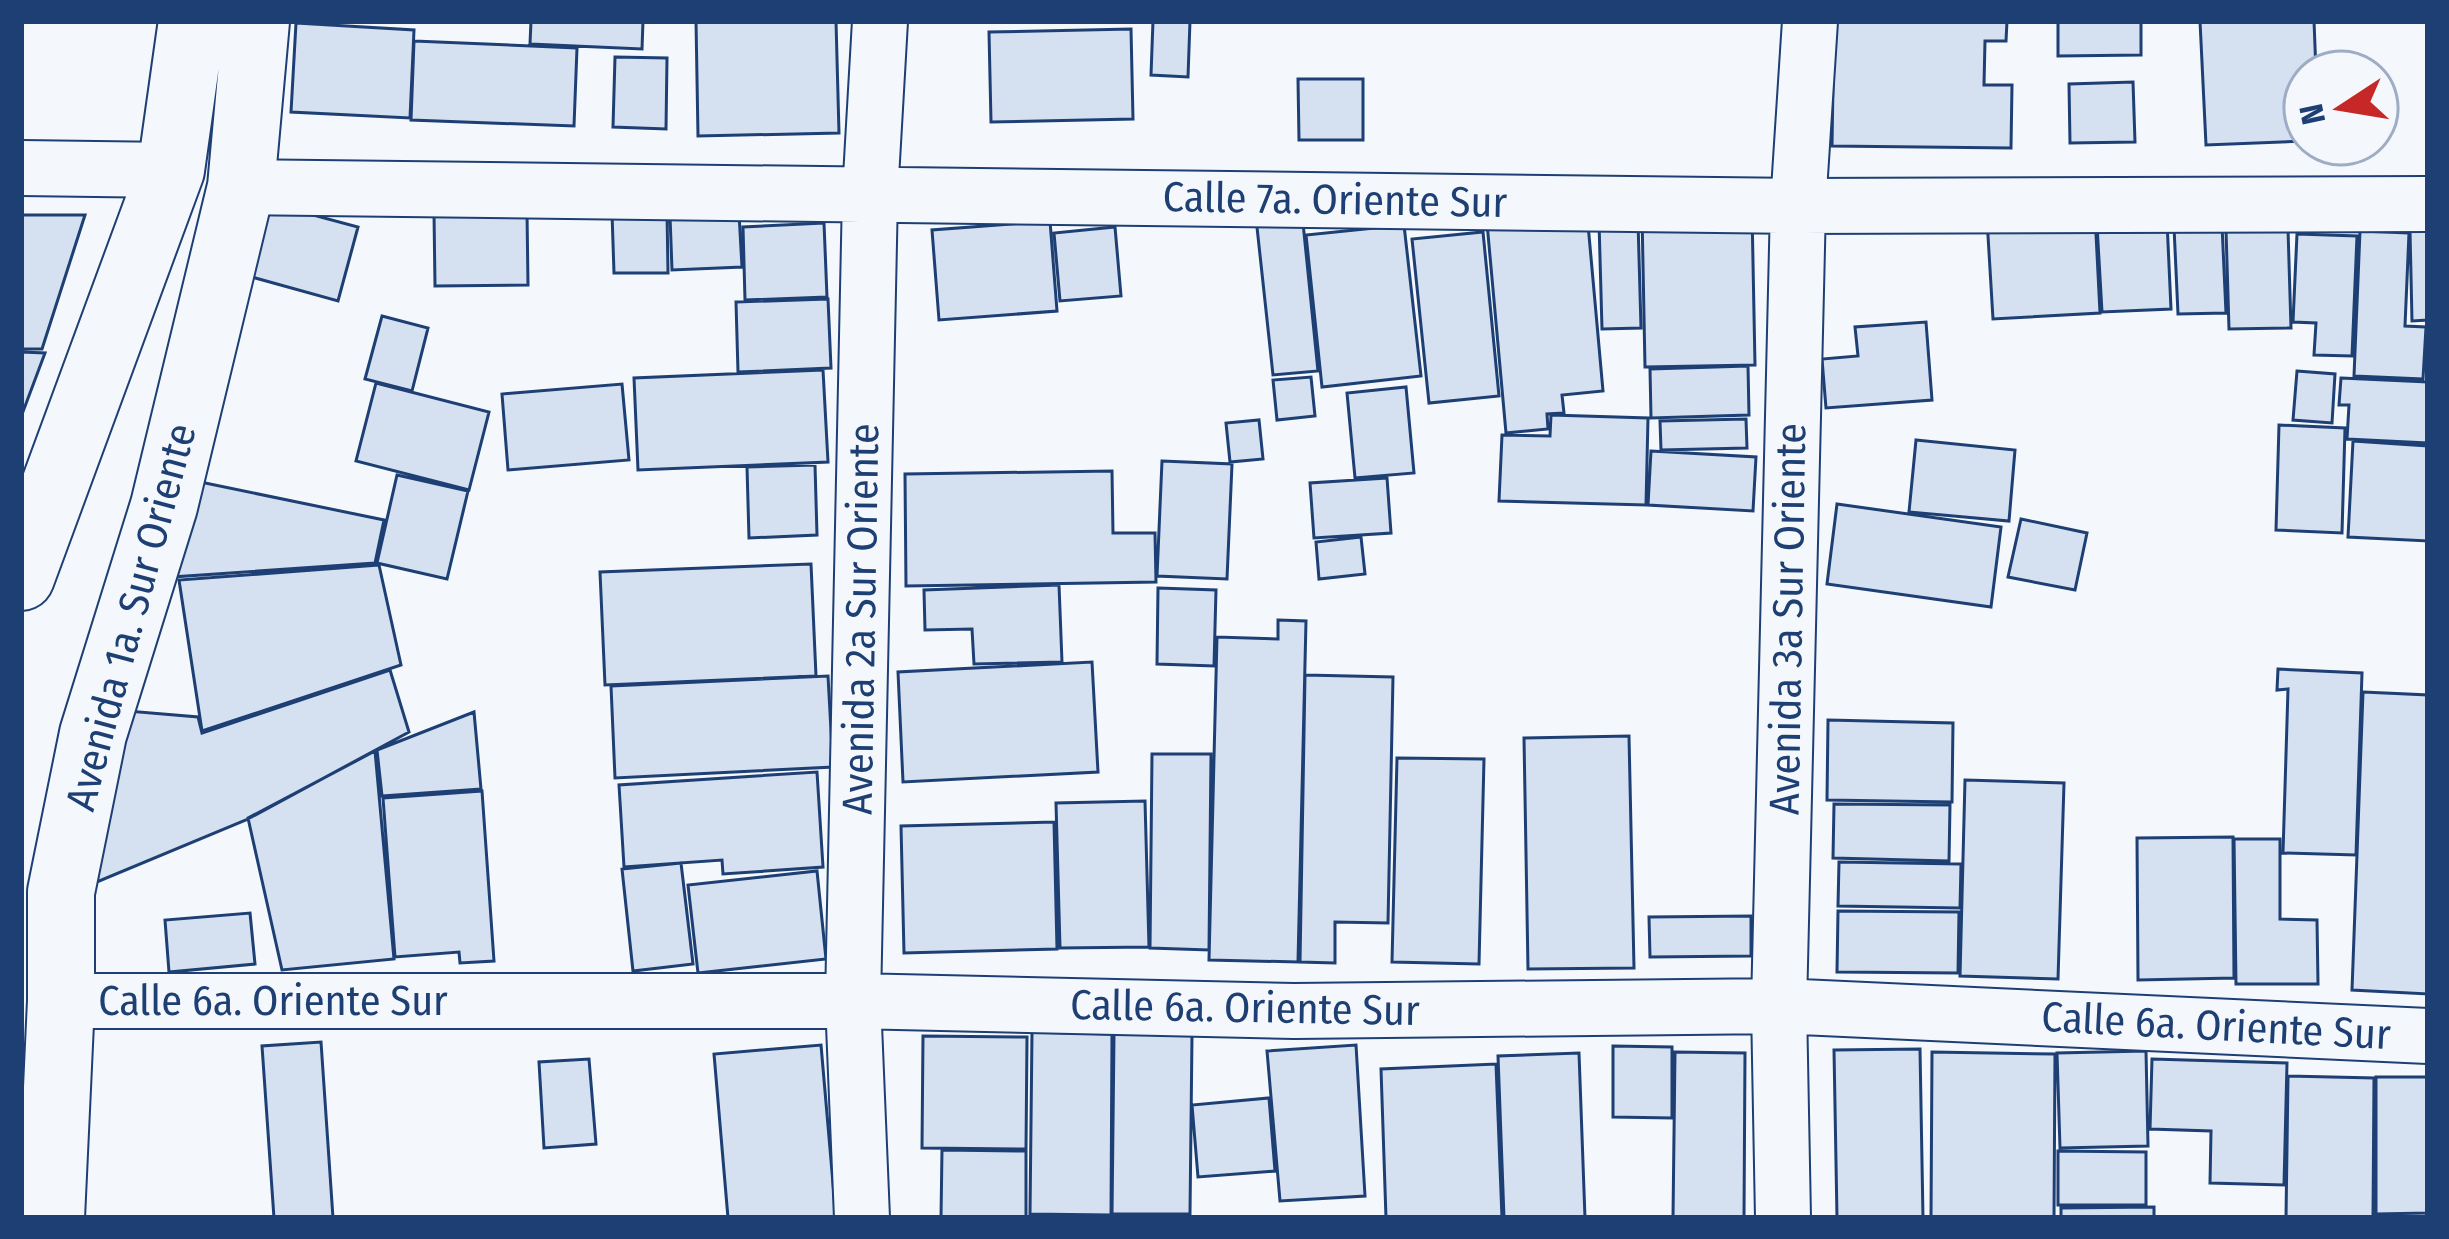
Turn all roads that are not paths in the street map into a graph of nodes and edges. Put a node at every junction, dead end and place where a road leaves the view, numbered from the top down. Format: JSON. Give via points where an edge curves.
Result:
{"nodes":[{"id":1,"x":192,"y":21,"type":"edge"},
{"id":2,"x":256,"y":21,"type":"edge"},
{"id":3,"x":880,"y":21,"type":"edge"},
{"id":4,"x":1810,"y":21,"type":"edge"},
{"id":5,"x":21,"y":168,"type":"edge"},
{"id":6,"x":171,"y":170,"type":"junction"},
{"id":7,"x":242,"y":187,"type":"junction"},
{"id":8,"x":870,"y":195,"type":"junction"},
{"id":9,"x":2428,"y":204,"type":"edge"},
{"id":10,"x":1798,"y":206,"type":"junction"},
{"id":11,"x":21,"y":577,"type":"edge"},
{"id":12,"x":61,"y":1001,"type":"junction"},
{"id":13,"x":853,"y":1001,"type":"junction"},
{"id":14,"x":1779,"y":1006,"type":"junction"},
{"id":15,"x":2428,"y":1036,"type":"edge"},
{"id":16,"x":51,"y":1218,"type":"edge"},
{"id":17,"x":862,"y":1218,"type":"edge"},
{"id":18,"x":1783,"y":1218,"type":"edge"}],
"edges":[{"from":1,"to":6,"type":"street"},
{"from":2,"to":7,"type":"street","name":"Avenida 1a. Sur Oriente"},
{"from":3,"to":8,"type":"street","name":"Avenida 2a Sur Oriente"},
{"from":4,"to":10,"type":"street","name":"Avenida 3a Sur Oriente"},
{"from":5,"to":6,"type":"street"},
{"from":6,"to":11,"type":"street"},
{"from":7,"to":8,"type":"street","name":"Calle 7a. Oriente Sur"},
{"from":7,"to":12,"type":"street","name":"Avenida 1a. Sur Oriente","via":[[164,506],[93,734],[61,892]]},
{"from":8,"to":10,"type":"street","name":"Calle 7a. Oriente Sur"},
{"from":8,"to":13,"type":"street","name":"Avenida 2a Sur Oriente"},
{"from":9,"to":10,"type":"street","name":"Calle 7a. Oriente Sur"},
{"from":10,"to":14,"type":"street","name":"Avenida 3a Sur Oriente"},
{"from":12,"to":13,"type":"street","name":"Calle 6a. Oriente Sur"},
{"from":12,"to":16,"type":"street","name":"Avenida 1a. Sur Oriente"},
{"from":13,"to":14,"type":"street","name":"Calle 6a. Oriente Sur","via":[[1294,1011]]},
{"from":13,"to":17,"type":"street","name":"Avenida 2a Sur Oriente"},
{"from":14,"to":15,"type":"street","name":"Calle 6a. Oriente Sur"},
{"from":14,"to":18,"type":"street","name":"Avenida 3a Sur Oriente"}]}
